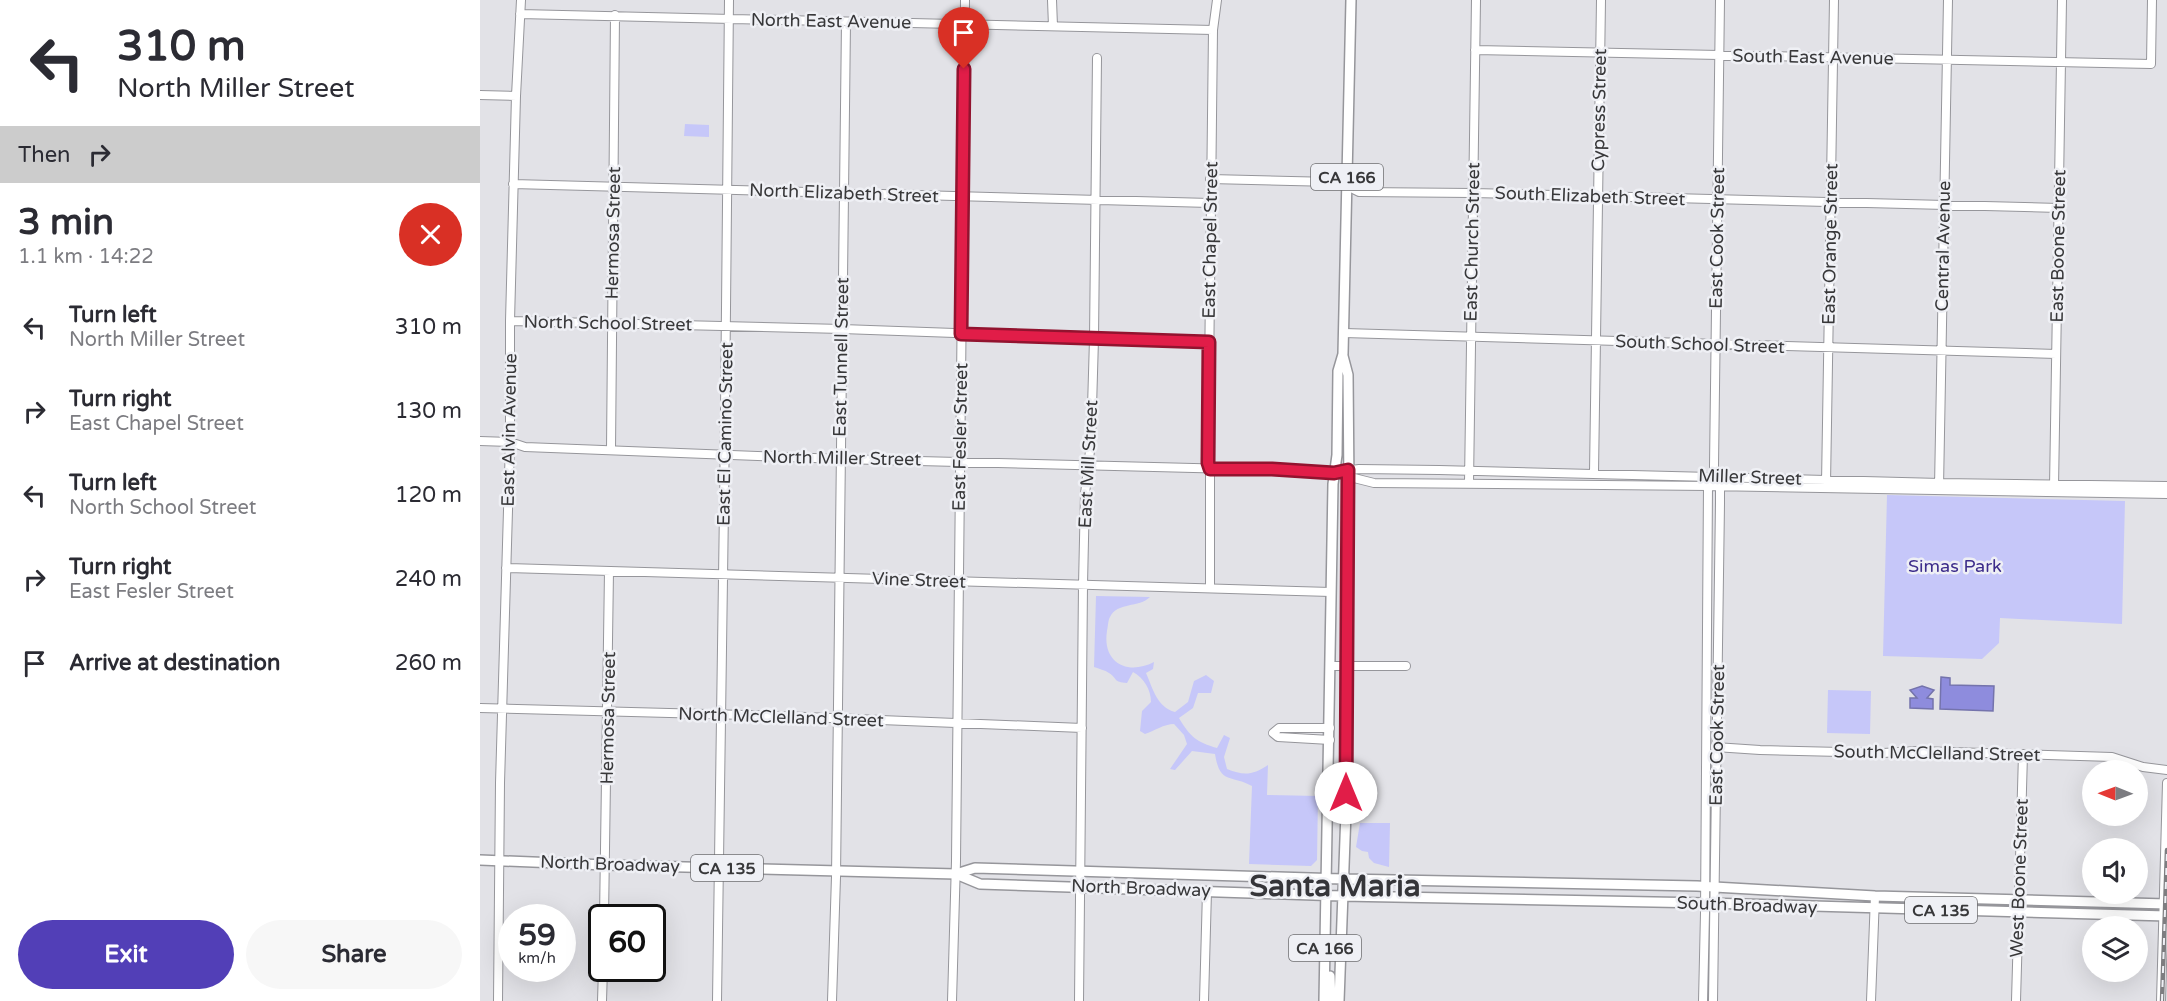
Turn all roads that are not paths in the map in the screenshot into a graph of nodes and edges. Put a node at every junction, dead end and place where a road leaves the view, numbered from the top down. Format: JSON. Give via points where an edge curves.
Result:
{"nodes":[{"id":1,"x":520,"y":0,"type":"edge"},
{"id":2,"x":729,"y":0,"type":"edge"},
{"id":3,"x":965,"y":0,"type":"edge"},
{"id":4,"x":1052,"y":0,"type":"edge"},
{"id":5,"x":1217,"y":0,"type":"edge"},
{"id":6,"x":1351,"y":0,"type":"edge"},
{"id":7,"x":1476,"y":0,"type":"edge"},
{"id":8,"x":1601,"y":0,"type":"edge"},
{"id":9,"x":1720,"y":0,"type":"edge"},
{"id":10,"x":1834,"y":0,"type":"edge"},
{"id":11,"x":1948,"y":0,"type":"edge"},
{"id":12,"x":2062,"y":0,"type":"edge"},
{"id":13,"x":2152,"y":0,"type":"edge"},
{"id":14,"x":520,"y":14,"type":"junction"},
{"id":15,"x":615,"y":15,"type":"junction"},
{"id":16,"x":729,"y":19,"type":"junction"},
{"id":17,"x":846,"y":22,"type":"junction"},
{"id":18,"x":965,"y":24,"type":"junction"},
{"id":19,"x":1053,"y":26,"type":"junction"},
{"id":20,"x":1213,"y":30,"type":"junction"},
{"id":21,"x":1475,"y":50,"type":"junction"},
{"id":22,"x":1600,"y":53,"type":"junction"},
{"id":23,"x":1720,"y":55,"type":"junction"},
{"id":24,"x":1096,"y":58,"type":"dead end"},
{"id":25,"x":1833,"y":58,"type":"junction"},
{"id":26,"x":1947,"y":60,"type":"junction"},
{"id":27,"x":2061,"y":62,"type":"junction"},
{"id":28,"x":480,"y":95,"type":"edge"},
{"id":29,"x":516,"y":96,"type":"junction"},
{"id":30,"x":1210,"y":179,"type":"junction"},
{"id":31,"x":513,"y":184,"type":"junction"},
{"id":32,"x":1344,"y":185,"type":"junction"},
{"id":33,"x":613,"y":187,"type":"junction"},
{"id":34,"x":728,"y":190,"type":"junction"},
{"id":35,"x":842,"y":193,"type":"junction"},
{"id":36,"x":1473,"y":193,"type":"junction"},
{"id":37,"x":962,"y":196,"type":"junction"},
{"id":38,"x":1598,"y":196,"type":"junction"},
{"id":39,"x":1094,"y":199,"type":"junction"},
{"id":40,"x":1718,"y":199,"type":"junction"},
{"id":41,"x":1831,"y":202,"type":"junction"},
{"id":42,"x":1210,"y":203,"type":"junction"},
{"id":43,"x":1944,"y":205,"type":"junction"},
{"id":44,"x":2059,"y":208,"type":"junction"},
{"id":45,"x":510,"y":321,"type":"junction"},
{"id":46,"x":612,"y":322,"type":"junction"},
{"id":47,"x":727,"y":327,"type":"junction"},
{"id":48,"x":842,"y":329,"type":"junction"},
{"id":49,"x":1344,"y":333,"type":"junction"},
{"id":50,"x":961,"y":334,"type":"junction"},
{"id":51,"x":1471,"y":338,"type":"junction"},
{"id":52,"x":1094,"y":339,"type":"junction"},
{"id":53,"x":1596,"y":341,"type":"junction"},
{"id":54,"x":1209,"y":342,"type":"junction"},
{"id":55,"x":1715,"y":345,"type":"junction"},
{"id":56,"x":1828,"y":348,"type":"junction"},
{"id":57,"x":1942,"y":351,"type":"junction"},
{"id":58,"x":1343,"y":354,"type":"junction"},
{"id":59,"x":2056,"y":354,"type":"junction"},
{"id":60,"x":480,"y":441,"type":"edge"},
{"id":61,"x":510,"y":442,"type":"junction"},
{"id":62,"x":611,"y":450,"type":"junction"},
{"id":63,"x":723,"y":455,"type":"junction"},
{"id":64,"x":839,"y":459,"type":"junction"},
{"id":65,"x":959,"y":461,"type":"junction"},
{"id":66,"x":1088,"y":466,"type":"junction"},
{"id":67,"x":1210,"y":469,"type":"junction"},
{"id":68,"x":1469,"y":471,"type":"junction"},
{"id":69,"x":1334,"y":473,"type":"junction"},
{"id":70,"x":1594,"y":473,"type":"junction"},
{"id":71,"x":1348,"y":474,"type":"junction"},
{"id":72,"x":1713,"y":476,"type":"junction"},
{"id":73,"x":1826,"y":479,"type":"junction"},
{"id":74,"x":1469,"y":483,"type":"junction"},
{"id":75,"x":1708,"y":486,"type":"junction"},
{"id":76,"x":2167,"y":486,"type":"edge"},
{"id":77,"x":1720,"y":487,"type":"junction"},
{"id":78,"x":1939,"y":487,"type":"junction"},
{"id":79,"x":1826,"y":489,"type":"junction"},
{"id":80,"x":2054,"y":489,"type":"junction"},
{"id":81,"x":2167,"y":494,"type":"edge"},
{"id":82,"x":506,"y":568,"type":"junction"},
{"id":83,"x":609,"y":571,"type":"junction"},
{"id":84,"x":722,"y":574,"type":"junction"},
{"id":85,"x":839,"y":578,"type":"junction"},
{"id":86,"x":959,"y":581,"type":"junction"},
{"id":87,"x":1083,"y":585,"type":"junction"},
{"id":88,"x":1210,"y":588,"type":"junction"},
{"id":89,"x":1331,"y":592,"type":"junction"},
{"id":90,"x":1707,"y":613,"type":"junction"},
{"id":91,"x":1718,"y":613,"type":"junction"},
{"id":92,"x":1331,"y":666,"type":"junction"},
{"id":93,"x":1347,"y":666,"type":"junction"},
{"id":94,"x":1406,"y":666,"type":"dead end"},
{"id":95,"x":480,"y":708,"type":"edge"},
{"id":96,"x":502,"y":709,"type":"junction"},
{"id":97,"x":608,"y":712,"type":"junction"},
{"id":98,"x":723,"y":715,"type":"junction"},
{"id":99,"x":838,"y":718,"type":"junction"},
{"id":100,"x":958,"y":723,"type":"junction"},
{"id":101,"x":1082,"y":728,"type":"junction"},
{"id":102,"x":1330,"y":728,"type":"junction"},
{"id":103,"x":1330,"y":740,"type":"junction"},
{"id":104,"x":1705,"y":745,"type":"junction"},
{"id":105,"x":1717,"y":747,"type":"junction"},
{"id":106,"x":2023,"y":754,"type":"junction"},
{"id":107,"x":2167,"y":770,"type":"edge"},
{"id":108,"x":2167,"y":783,"type":"edge"},
{"id":109,"x":480,"y":860,"type":"edge"},
{"id":110,"x":499,"y":860,"type":"junction"},
{"id":111,"x":606,"y":866,"type":"junction"},
{"id":112,"x":721,"y":868,"type":"junction"},
{"id":113,"x":836,"y":871,"type":"junction"},
{"id":114,"x":1081,"y":871,"type":"junction"},
{"id":115,"x":956,"y":874,"type":"junction"},
{"id":116,"x":1327,"y":878,"type":"junction"},
{"id":117,"x":1343,"y":879,"type":"junction"},
{"id":118,"x":1081,"y":886,"type":"junction"},
{"id":119,"x":1711,"y":887,"type":"junction"},
{"id":120,"x":1207,"y":891,"type":"junction"},
{"id":121,"x":1327,"y":895,"type":"junction"},
{"id":122,"x":1342,"y":896,"type":"junction"},
{"id":123,"x":1875,"y":896,"type":"junction"},
{"id":124,"x":2019,"y":900,"type":"junction"},
{"id":125,"x":1710,"y":903,"type":"junction"},
{"id":126,"x":605,"y":904,"type":"edge"},
{"id":127,"x":2166,"y":904,"type":"edge"},
{"id":128,"x":1874,"y":908,"type":"junction"},
{"id":129,"x":2018,"y":912,"type":"junction"},
{"id":130,"x":2165,"y":916,"type":"edge"},
{"id":131,"x":1325,"y":957,"type":"junction"},
{"id":132,"x":603,"y":982,"type":"edge"},
{"id":133,"x":498,"y":1001,"type":"edge"},
{"id":134,"x":602,"y":1001,"type":"edge"},
{"id":135,"x":717,"y":1001,"type":"edge"},
{"id":136,"x":832,"y":1001,"type":"edge"},
{"id":137,"x":952,"y":1001,"type":"edge"},
{"id":138,"x":1079,"y":1001,"type":"edge"},
{"id":139,"x":1204,"y":1001,"type":"edge"},
{"id":140,"x":1324,"y":1001,"type":"edge"},
{"id":141,"x":1331,"y":1001,"type":"edge"},
{"id":142,"x":1339,"y":1001,"type":"edge"},
{"id":143,"x":1703,"y":1001,"type":"edge"},
{"id":144,"x":1713,"y":1001,"type":"edge"},
{"id":145,"x":1871,"y":1001,"type":"edge"},
{"id":146,"x":2016,"y":1001,"type":"edge"},
{"id":147,"x":2161,"y":1001,"type":"edge"}],
"edges":[{"from":1,"to":14,"type":"street","name":"East Alvin Avenue"},
{"from":2,"to":16,"type":"street","name":"East El Camino Street"},
{"from":3,"to":18,"type":"street","name":"East Fesler Street"},
{"from":4,"to":19,"type":"street"},
{"from":5,"to":20,"type":"street","name":"East Chapel Street"},
{"from":6,"to":32,"type":"main road","number":"CA 166"},
{"from":7,"to":21,"type":"street","name":"East Church Street"},
{"from":8,"to":22,"type":"street","name":"Cypress Street"},
{"from":9,"to":23,"type":"street","name":"East Cook Street"},
{"from":10,"to":25,"type":"street","name":"East Orange Street"},
{"from":11,"to":26,"type":"street","name":"Central Avenue"},
{"from":12,"to":27,"type":"street","name":"East Boone Street"},
{"from":13,"to":27,"type":"street","name":"South East Avenue","via":[[2151,64]]},
{"from":14,"to":15,"type":"street","name":"North East Avenue"},
{"from":14,"to":29,"type":"street","name":"East Alvin Avenue"},
{"from":15,"to":16,"type":"street","name":"North East Avenue"},
{"from":15,"to":33,"type":"street","name":"Hermosa Street"},
{"from":16,"to":17,"type":"street","name":"North East Avenue"},
{"from":16,"to":34,"type":"street","name":"East El Camino Street"},
{"from":17,"to":18,"type":"street","name":"North East Avenue"},
{"from":17,"to":35,"type":"street","name":"East Tunnell Street"},
{"from":18,"to":19,"type":"street","name":"North East Avenue"},
{"from":18,"to":37,"type":"street","name":"East Fesler Street"},
{"from":19,"to":20,"type":"street","name":"North East Avenue"},
{"from":20,"to":30,"type":"street","name":"East Chapel Street"},
{"from":21,"to":22,"type":"street","name":"South East Avenue"},
{"from":21,"to":36,"type":"street","name":"East Church Street"},
{"from":22,"to":23,"type":"street","name":"South East Avenue"},
{"from":22,"to":38,"type":"street","name":"Cypress Street"},
{"from":23,"to":25,"type":"street","name":"South East Avenue"},
{"from":23,"to":40,"type":"street","name":"East Cook Street"},
{"from":24,"to":39,"type":"street","name":"East Mill Street"},
{"from":25,"to":26,"type":"street","name":"South East Avenue"},
{"from":25,"to":41,"type":"street","name":"East Orange Street"},
{"from":26,"to":27,"type":"street","name":"South East Avenue"},
{"from":26,"to":43,"type":"street","name":"Central Avenue"},
{"from":27,"to":44,"type":"street","name":"East Boone Street"},
{"from":28,"to":29,"type":"street"},
{"from":29,"to":31,"type":"street","name":"East Alvin Avenue"},
{"from":30,"to":32,"type":"street"},
{"from":30,"to":42,"type":"street","name":"East Chapel Street"},
{"from":31,"to":33,"type":"street","name":"North Elizabeth Street"},
{"from":31,"to":45,"type":"street","name":"East Alvin Avenue"},
{"from":32,"to":36,"type":"street","name":"South Elizabeth Street","via":[[1359,192]]},
{"from":32,"to":49,"type":"main road","number":"CA 166"},
{"from":33,"to":34,"type":"street","name":"North Elizabeth Street"},
{"from":33,"to":46,"type":"street","name":"Hermosa Street"},
{"from":34,"to":35,"type":"street","name":"North Elizabeth Street"},
{"from":34,"to":47,"type":"street","name":"East El Camino Street"},
{"from":35,"to":37,"type":"street","name":"North Elizabeth Street"},
{"from":35,"to":48,"type":"street","name":"East Tunnell Street"},
{"from":36,"to":38,"type":"street","name":"South Elizabeth Street"},
{"from":36,"to":51,"type":"street","name":"East Church Street"},
{"from":37,"to":39,"type":"street","name":"North Elizabeth Street"},
{"from":37,"to":50,"type":"street","name":"East Fesler Street"},
{"from":38,"to":40,"type":"street","name":"South Elizabeth Street"},
{"from":38,"to":53,"type":"street","name":"Cypress Street"},
{"from":39,"to":42,"type":"street","name":"North Elizabeth Street"},
{"from":39,"to":52,"type":"street","name":"East Mill Street"},
{"from":40,"to":41,"type":"street","name":"South Elizabeth Street"},
{"from":40,"to":55,"type":"street","name":"East Cook Street"},
{"from":41,"to":43,"type":"street","name":"South Elizabeth Street"},
{"from":41,"to":56,"type":"street","name":"East Orange Street"},
{"from":42,"to":54,"type":"street","name":"East Chapel Street"},
{"from":43,"to":44,"type":"street","name":"South Elizabeth Street"},
{"from":43,"to":57,"type":"street","name":"Central Avenue"},
{"from":44,"to":59,"type":"street","name":"East Boone Street"},
{"from":45,"to":46,"type":"street","name":"North School Street"},
{"from":45,"to":61,"type":"street","name":"East Alvin Avenue"},
{"from":46,"to":47,"type":"street","name":"North School Street"},
{"from":46,"to":62,"type":"street","name":"Hermosa Street"},
{"from":47,"to":48,"type":"street","name":"North School Street"},
{"from":47,"to":63,"type":"street","name":"East El Camino Street"},
{"from":48,"to":50,"type":"street","name":"North School Street"},
{"from":48,"to":64,"type":"street","name":"East Tunnell Street"},
{"from":49,"to":51,"type":"street","name":"South School Street"},
{"from":49,"to":58,"type":"main road","number":"CA 166"},
{"from":50,"to":52,"type":"street","name":"North School Street"},
{"from":50,"to":65,"type":"street","name":"East Fesler Street"},
{"from":51,"to":53,"type":"street","name":"South School Street"},
{"from":51,"to":68,"type":"street","name":"East Church Street"},
{"from":52,"to":54,"type":"street","name":"North School Street"},
{"from":52,"to":66,"type":"street","name":"East Mill Street"},
{"from":53,"to":55,"type":"street","name":"South School Street"},
{"from":53,"to":70,"type":"street","name":"Cypress Street"},
{"from":54,"to":67,"type":"street","name":"East Chapel Street"},
{"from":55,"to":56,"type":"street","name":"South School Street"},
{"from":55,"to":72,"type":"street","name":"East Cook Street"},
{"from":56,"to":57,"type":"street","name":"South School Street"},
{"from":56,"to":73,"type":"street","name":"East Orange Street"},
{"from":57,"to":59,"type":"street","name":"South School Street"},
{"from":57,"to":78,"type":"street","name":"Central Avenue"},
{"from":58,"to":69,"type":"main road","number":"CA 166","via":[[1338,371]]},
{"from":58,"to":71,"type":"main road","number":"CA 166","via":[[1348,375]]},
{"from":59,"to":80,"type":"street","name":"East Boone Street"},
{"from":60,"to":61,"type":"street","name":"North Miller Street"},
{"from":61,"to":62,"type":"street","name":"North Miller Street","via":[[525,447]]},
{"from":61,"to":82,"type":"street","name":"East Alvin Avenue"},
{"from":62,"to":63,"type":"street","name":"North Miller Street"},
{"from":63,"to":64,"type":"street","name":"North Miller Street"},
{"from":63,"to":84,"type":"street","name":"East El Camino Street"},
{"from":64,"to":65,"type":"street","name":"North Miller Street"},
{"from":64,"to":85,"type":"street","name":"East Tunnell Street"},
{"from":65,"to":66,"type":"street","name":"North Miller Street"},
{"from":65,"to":86,"type":"street","name":"East Fesler Street"},
{"from":66,"to":67,"type":"street","name":"North Miller Street"},
{"from":66,"to":87,"type":"street","name":"East Mill Street"},
{"from":67,"to":69,"type":"street","name":"North Miller Street"},
{"from":67,"to":88,"type":"street","name":"East Chapel Street"},
{"from":68,"to":70,"type":"street","name":"Miller Street"},
{"from":68,"to":71,"type":"street","name":"Miller Street"},
{"from":68,"to":74,"type":"street","name":"East Church Street"},
{"from":69,"to":71,"type":"street","name":"North Miller Street"},
{"from":69,"to":89,"type":"main road","number":"CA 166"},
{"from":70,"to":72,"type":"street","name":"Miller Street"},
{"from":71,"to":74,"type":"street","name":"Miller Street","via":[[1374,483]]},
{"from":71,"to":93,"type":"main road","number":"CA 166"},
{"from":72,"to":73,"type":"street","name":"Miller Street"},
{"from":72,"to":75,"type":"street","name":"East Cook Street"},
{"from":72,"to":77,"type":"street"},
{"from":73,"to":78,"type":"street","name":"Miller Street"},
{"from":73,"to":79,"type":"street","name":"East Orange Street"},
{"from":74,"to":75,"type":"street","name":"Miller Street"},
{"from":75,"to":77,"type":"street","name":"Miller Street"},
{"from":75,"to":90,"type":"street","name":"East Cook Street"},
{"from":76,"to":80,"type":"street","name":"Miller Street"},
{"from":77,"to":79,"type":"street","name":"Miller Street"},
{"from":77,"to":91,"type":"street","name":"East Cook Street"},
{"from":78,"to":79,"type":"street","name":"Miller Street"},
{"from":78,"to":80,"type":"street","name":"Miller Street"},
{"from":80,"to":81,"type":"street","name":"Miller Street"},
{"from":82,"to":83,"type":"street","name":"Vine Street"},
{"from":82,"to":96,"type":"street","name":"East Alvin Avenue"},
{"from":83,"to":84,"type":"street","name":"Vine Street"},
{"from":83,"to":97,"type":"street","name":"Hermosa Street"},
{"from":84,"to":85,"type":"street","name":"Vine Street"},
{"from":84,"to":98,"type":"street","name":"East El Camino Street"},
{"from":85,"to":86,"type":"street","name":"Vine Street"},
{"from":85,"to":99,"type":"street","name":"East Tunnell Street"},
{"from":86,"to":87,"type":"street","name":"Vine Street"},
{"from":86,"to":100,"type":"street","name":"East Fesler Street"},
{"from":87,"to":88,"type":"street","name":"Vine Street"},
{"from":87,"to":101,"type":"street","name":"East Mill Street"},
{"from":88,"to":89,"type":"street","name":"Vine Street"},
{"from":89,"to":92,"type":"main road","number":"CA 166"},
{"from":90,"to":91,"type":"street"},
{"from":90,"to":104,"type":"street","name":"East Cook Street"},
{"from":91,"to":105,"type":"street","name":"East Cook Street"},
{"from":92,"to":93,"type":"street"},
{"from":92,"to":102,"type":"main road","number":"CA 166"},
{"from":93,"to":94,"type":"street"},
{"from":93,"to":117,"type":"main road","number":"CA 166"},
{"from":95,"to":96,"type":"street","name":"North McClelland Street"},
{"from":96,"to":97,"type":"street","name":"North McClelland Street"},
{"from":96,"to":110,"type":"street","name":"East Alvin Avenue"},
{"from":97,"to":98,"type":"street","name":"North McClelland Street"},
{"from":97,"to":111,"type":"street","name":"Hermosa Street"},
{"from":98,"to":99,"type":"street","name":"North McClelland Street"},
{"from":98,"to":112,"type":"street","name":"East El Camino Street"},
{"from":99,"to":100,"type":"street","name":"North McClelland Street"},
{"from":99,"to":113,"type":"street","name":"East Tunnell Street"},
{"from":100,"to":101,"type":"street","name":"North McClelland Street"},
{"from":100,"to":115,"type":"street","name":"East Fesler Street"},
{"from":101,"to":114,"type":"street","name":"East Mill Street"},
{"from":102,"to":103,"type":"main road","number":"CA 166"},
{"from":102,"to":103,"type":"street","via":[[1279,728],[1273,733],[1278,737]]},
{"from":103,"to":116,"type":"main road","number":"CA 166"},
{"from":104,"to":105,"type":"street","name":"South McClelland Street"},
{"from":104,"to":119,"type":"street","name":"East Cook Street"},
{"from":105,"to":106,"type":"street","name":"South McClelland Street"},
{"from":105,"to":119,"type":"street","name":"East Cook Street"},
{"from":106,"to":107,"type":"street","name":"South McClelland Street","via":[[2112,757]]},
{"from":106,"to":124,"type":"street","name":"West Boone Street"},
{"from":108,"to":127,"type":"street"},
{"from":109,"to":110,"type":"main road","name":"North Broadway","number":"CA 135"},
{"from":110,"to":111,"type":"main road","name":"North Broadway","number":"CA 135"},
{"from":110,"to":133,"type":"street","name":"East Alvin Avenue"},
{"from":111,"to":112,"type":"main road","name":"North Broadway","number":"CA 135"},
{"from":111,"to":126,"type":"street","name":"Hermosa Street"},
{"from":112,"to":113,"type":"main road","name":"North Broadway","number":"CA 135"},
{"from":112,"to":135,"type":"street","name":"East El Camino Street"},
{"from":113,"to":115,"type":"main road","name":"North Broadway","number":"CA 135"},
{"from":113,"to":136,"type":"street","name":"East Tunnell Street"},
{"from":114,"to":115,"type":"main road","name":"North Broadway","number":"CA 135","via":[[975,868]]},
{"from":114,"to":116,"type":"main road","name":"North Broadway","number":"CA 135"},
{"from":114,"to":118,"type":"street","name":"East Mill Street"},
{"from":115,"to":118,"type":"main road","name":"North Broadway","number":"CA 135","via":[[980,884]]},
{"from":115,"to":137,"type":"street","name":"East Fesler Street"},
{"from":116,"to":117,"type":"main road","name":"South Broadway","number":"CA 135"},
{"from":116,"to":121,"type":"main road","number":"CA 166"},
{"from":117,"to":119,"type":"main road","name":"South Broadway","number":"CA 135"},
{"from":117,"to":122,"type":"main road","number":"CA 166"},
{"from":118,"to":120,"type":"main road","name":"North Broadway","number":"CA 135"},
{"from":118,"to":138,"type":"street","name":"East Mill Street"},
{"from":119,"to":123,"type":"main road","name":"South Broadway","number":"CA 135"},
{"from":119,"to":125,"type":"street"},
{"from":120,"to":121,"type":"main road","name":"North Broadway","number":"CA 135"},
{"from":120,"to":139,"type":"street"},
{"from":121,"to":122,"type":"main road","name":"South Broadway","number":"CA 135"},
{"from":121,"to":131,"type":"main road","number":"CA 166"},
{"from":122,"to":125,"type":"main road","name":"South Broadway","number":"CA 135"},
{"from":122,"to":142,"type":"main road","number":"CA 166"},
{"from":123,"to":124,"type":"main road","name":"South Broadway","number":"CA 135"},
{"from":123,"to":128,"type":"street"},
{"from":124,"to":127,"type":"main road","name":"South Broadway","number":"CA 135"},
{"from":124,"to":129,"type":"street","name":"West Boone Street"},
{"from":125,"to":128,"type":"main road","name":"South Broadway","number":"CA 135"},
{"from":125,"to":143,"type":"street"},
{"from":125,"to":144,"type":"street"},
{"from":127,"to":130,"type":"street"},
{"from":128,"to":129,"type":"main road","name":"South Broadway","number":"CA 135"},
{"from":128,"to":145,"type":"street"},
{"from":129,"to":130,"type":"main road","name":"South Broadway","number":"CA 135"},
{"from":129,"to":146,"type":"street","name":"West Boone Street"},
{"from":130,"to":147,"type":"street"},
{"from":131,"to":140,"type":"main road","number":"CA 166"},
{"from":131,"to":141,"type":"main road"},
{"from":132,"to":134,"type":"street"}]}
